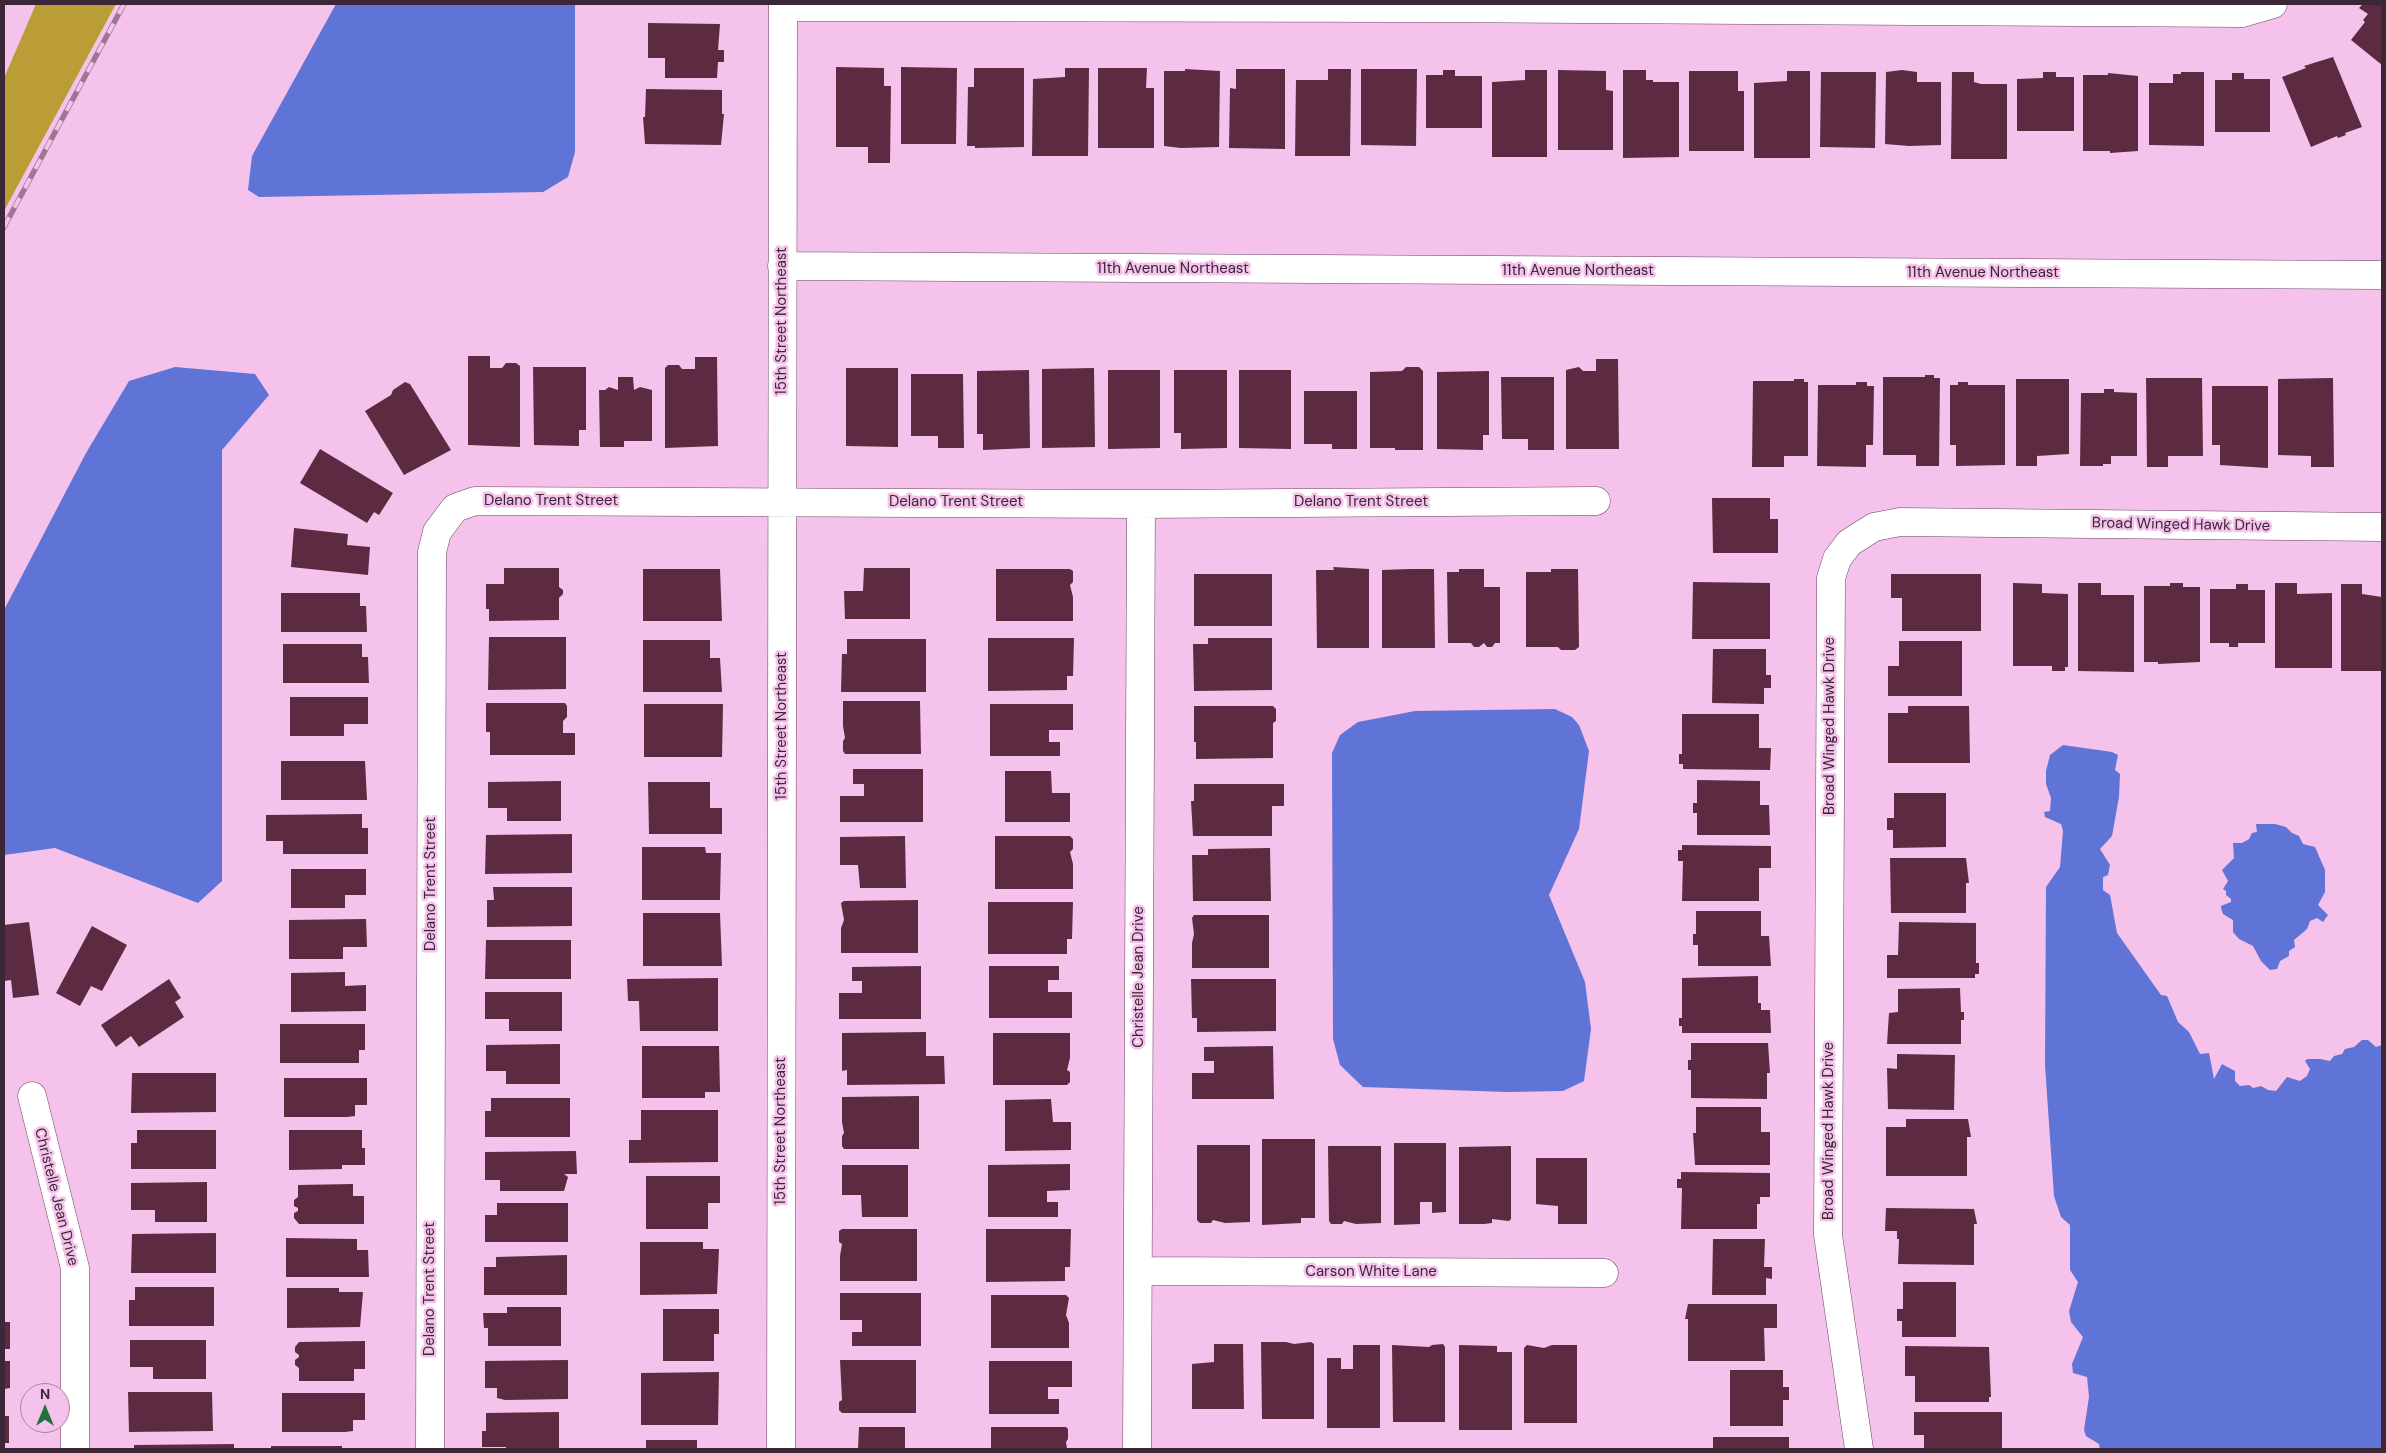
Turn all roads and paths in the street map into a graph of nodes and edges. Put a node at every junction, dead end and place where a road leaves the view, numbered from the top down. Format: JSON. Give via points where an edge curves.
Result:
{"nodes":[{"id":1,"x":2273,"y":4,"type":"edge"},
{"id":2,"x":783,"y":5,"type":"edge"},
{"id":3,"x":782,"y":266,"type":"junction"},
{"id":4,"x":2380,"y":276,"type":"edge"},
{"id":5,"x":782,"y":501,"type":"junction"},
{"id":6,"x":1596,"y":501,"type":"dead end"},
{"id":7,"x":1141,"y":504,"type":"junction"},
{"id":8,"x":2382,"y":526,"type":"edge"},
{"id":9,"x":32,"y":1096,"type":"dead end"},
{"id":10,"x":1138,"y":1272,"type":"junction"},
{"id":11,"x":1604,"y":1273,"type":"dead end"},
{"id":12,"x":75,"y":1449,"type":"edge"},
{"id":13,"x":430,"y":1449,"type":"edge"},
{"id":14,"x":781,"y":1449,"type":"edge"},
{"id":15,"x":1137,"y":1449,"type":"edge"},
{"id":16,"x":1859,"y":1449,"type":"edge"}],
"edges":[{"from":1,"to":2,"type":"street","via":[[2242,13]]},
{"from":2,"to":3,"type":"street","name":"15th Street Northeast"},
{"from":3,"to":4,"type":"street","name":"11th Avenue Northeast"},
{"from":3,"to":5,"type":"street","name":"15th Street Northeast"},
{"from":5,"to":7,"type":"street","name":"Delano Trent Street"},
{"from":5,"to":13,"type":"street","name":"Delano Trent Street","via":[[474,501],[455,508],[437,532],[432,552]]},
{"from":5,"to":14,"type":"street","name":"15th Street Northeast"},
{"from":6,"to":7,"type":"street","name":"Delano Trent Street"},
{"from":7,"to":10,"type":"street","name":"Christelle Jean Drive"},
{"from":8,"to":16,"type":"street","name":"Broad Winged Hawk Drive","via":[[1900,522],[1874,527],[1849,543],[1837,559],[1831,578],[1828,1235]]},
{"from":9,"to":12,"type":"street","name":"Christelle Jean Drive","via":[[75,1268]]},
{"from":10,"to":11,"type":"street","name":"Carson White Lane"},
{"from":10,"to":15,"type":"street","name":"Christelle Jean Drive"}]}
